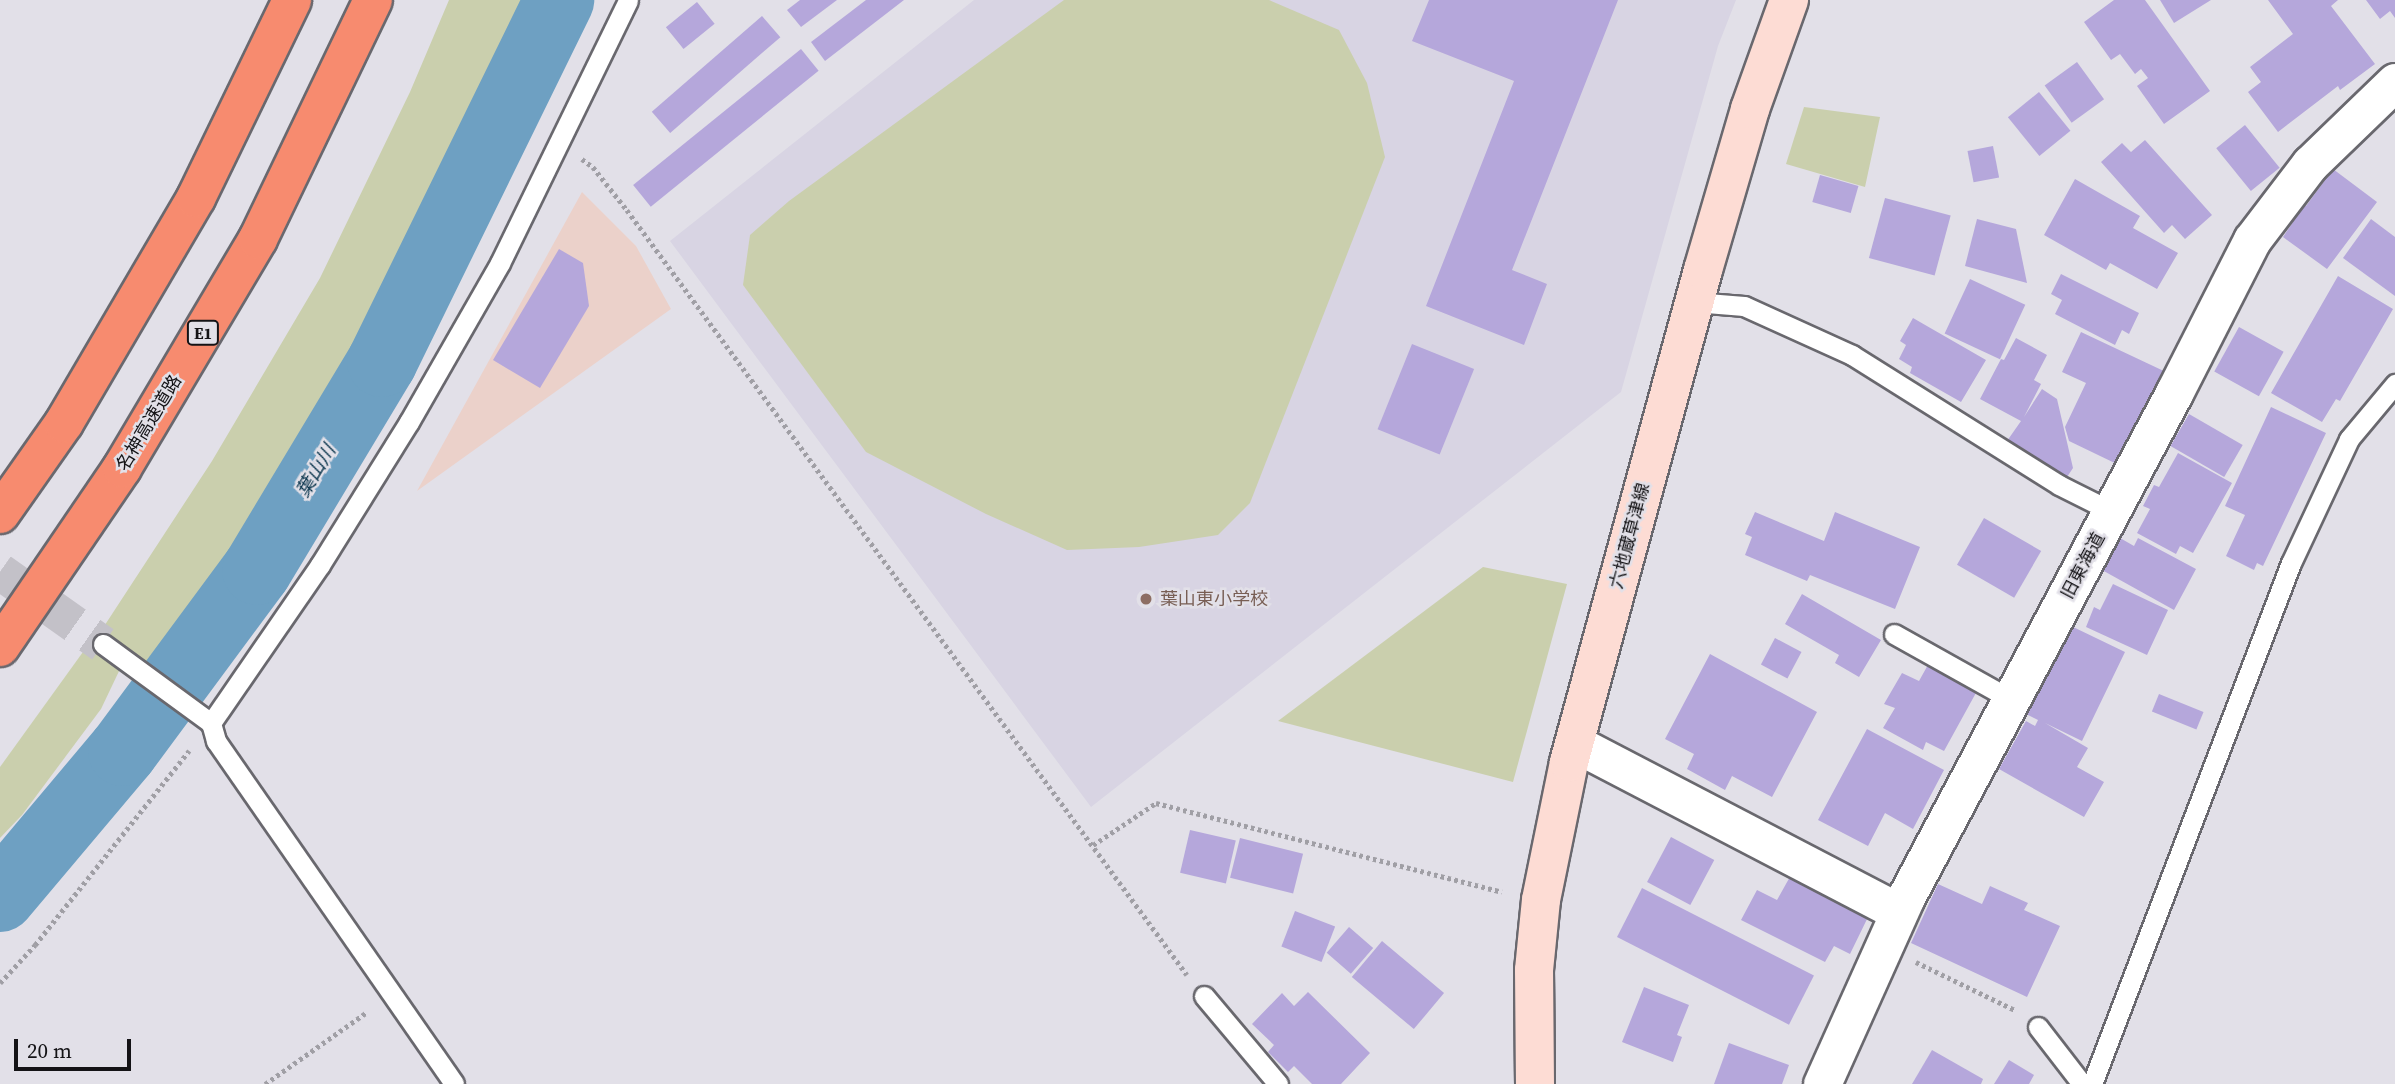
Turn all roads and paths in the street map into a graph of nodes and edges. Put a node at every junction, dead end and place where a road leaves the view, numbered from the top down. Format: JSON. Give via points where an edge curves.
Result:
{"nodes":[{"id":1,"x":292,"y":0,"type":"edge"},
{"id":2,"x":373,"y":0,"type":"edge"},
{"id":3,"x":628,"y":0,"type":"edge"},
{"id":4,"x":1789,"y":0,"type":"edge"},
{"id":5,"x":2395,"y":82,"type":"edge"},
{"id":6,"x":558,"y":143,"type":"junction"},
{"id":7,"x":1694,"y":302,"type":"junction"},
{"id":8,"x":2395,"y":384,"type":"edge"},
{"id":9,"x":2112,"y":511,"type":"junction"},
{"id":10,"x":0,"y":513,"type":"edge"},
{"id":11,"x":1894,"y":634,"type":"dead end"},
{"id":12,"x":103,"y":644,"type":"tunnel mouth"},
{"id":13,"x":0,"y":647,"type":"edge"},
{"id":14,"x":2012,"y":700,"type":"junction"},
{"id":15,"x":207,"y":720,"type":"junction"},
{"id":16,"x":1574,"y":743,"type":"junction"},
{"id":17,"x":1093,"y":845,"type":"junction"},
{"id":18,"x":1541,"y":900,"type":"junction"},
{"id":19,"x":1898,"y":912,"type":"junction"},
{"id":20,"x":1884,"y":947,"type":"junction"},
{"id":21,"x":0,"y":983,"type":"edge"},
{"id":22,"x":391,"y":995,"type":"junction"},
{"id":23,"x":1204,"y":996,"type":"joint"},
{"id":24,"x":2038,"y":1027,"type":"joint"},
{"id":25,"x":265,"y":1084,"type":"edge"},
{"id":26,"x":454,"y":1084,"type":"edge"},
{"id":27,"x":1278,"y":1084,"type":"edge"},
{"id":28,"x":1535,"y":1084,"type":"edge"},
{"id":29,"x":1822,"y":1084,"type":"edge"},
{"id":30,"x":2082,"y":1084,"type":"edge"},
{"id":31,"x":2092,"y":1084,"type":"edge"}],
"edges":[{"from":1,"to":10,"type":"highway","via":[[196,198],[64,423]]},
{"from":2,"to":13,"type":"highway","name":"名神高速道路","number":"E1","via":[[258,239],[122,468]]},
{"from":3,"to":6,"type":"lane"},
{"from":4,"to":7,"type":"main road","name":"六地蔵草津線","via":[[1750,109]]},
{"from":5,"to":9,"type":"street","name":"旧東海道","via":[[2310,164],[2252,240]]},
{"from":6,"to":15,"type":"lane","via":[[500,263],[409,422],[320,565]]},
{"from":6,"to":17,"type":"path","via":[[593,167],[627,210]]},
{"from":7,"to":9,"type":"lane","via":[[1744,306],[1852,355],[2059,485]]},
{"from":7,"to":16,"type":"main road","name":"六地蔵草津線"},
{"from":8,"to":31,"type":"lane","via":[[2349,439],[2291,563]]},
{"from":9,"to":14,"type":"street","name":"旧東海道"},
{"from":11,"to":14,"type":"lane"},
{"from":12,"to":15,"type":"lane"},
{"from":14,"to":19,"type":"street","name":"旧東海道"},
{"from":15,"to":21,"type":"path","via":[[35,945]]},
{"from":15,"to":22,"type":"lane","via":[[216,741]]},
{"from":16,"to":18,"type":"main road","name":"六地蔵草津線"},
{"from":16,"to":19,"type":"street"},
{"from":17,"to":18,"type":"path","via":[[1156,803]]},
{"from":17,"to":23,"type":"path"},
{"from":18,"to":28,"type":"main road","name":"六地蔵草津線","via":[[1534,970]]},
{"from":19,"to":20,"type":"street","name":"旧東海道"},
{"from":20,"to":24,"type":"path","via":[[2007,1004]]},
{"from":20,"to":29,"type":"street","name":"旧東海道"},
{"from":22,"to":25,"type":"path"},
{"from":22,"to":26,"type":"lane"},
{"from":23,"to":27,"type":"lane"},
{"from":24,"to":30,"type":"lane"}]}
